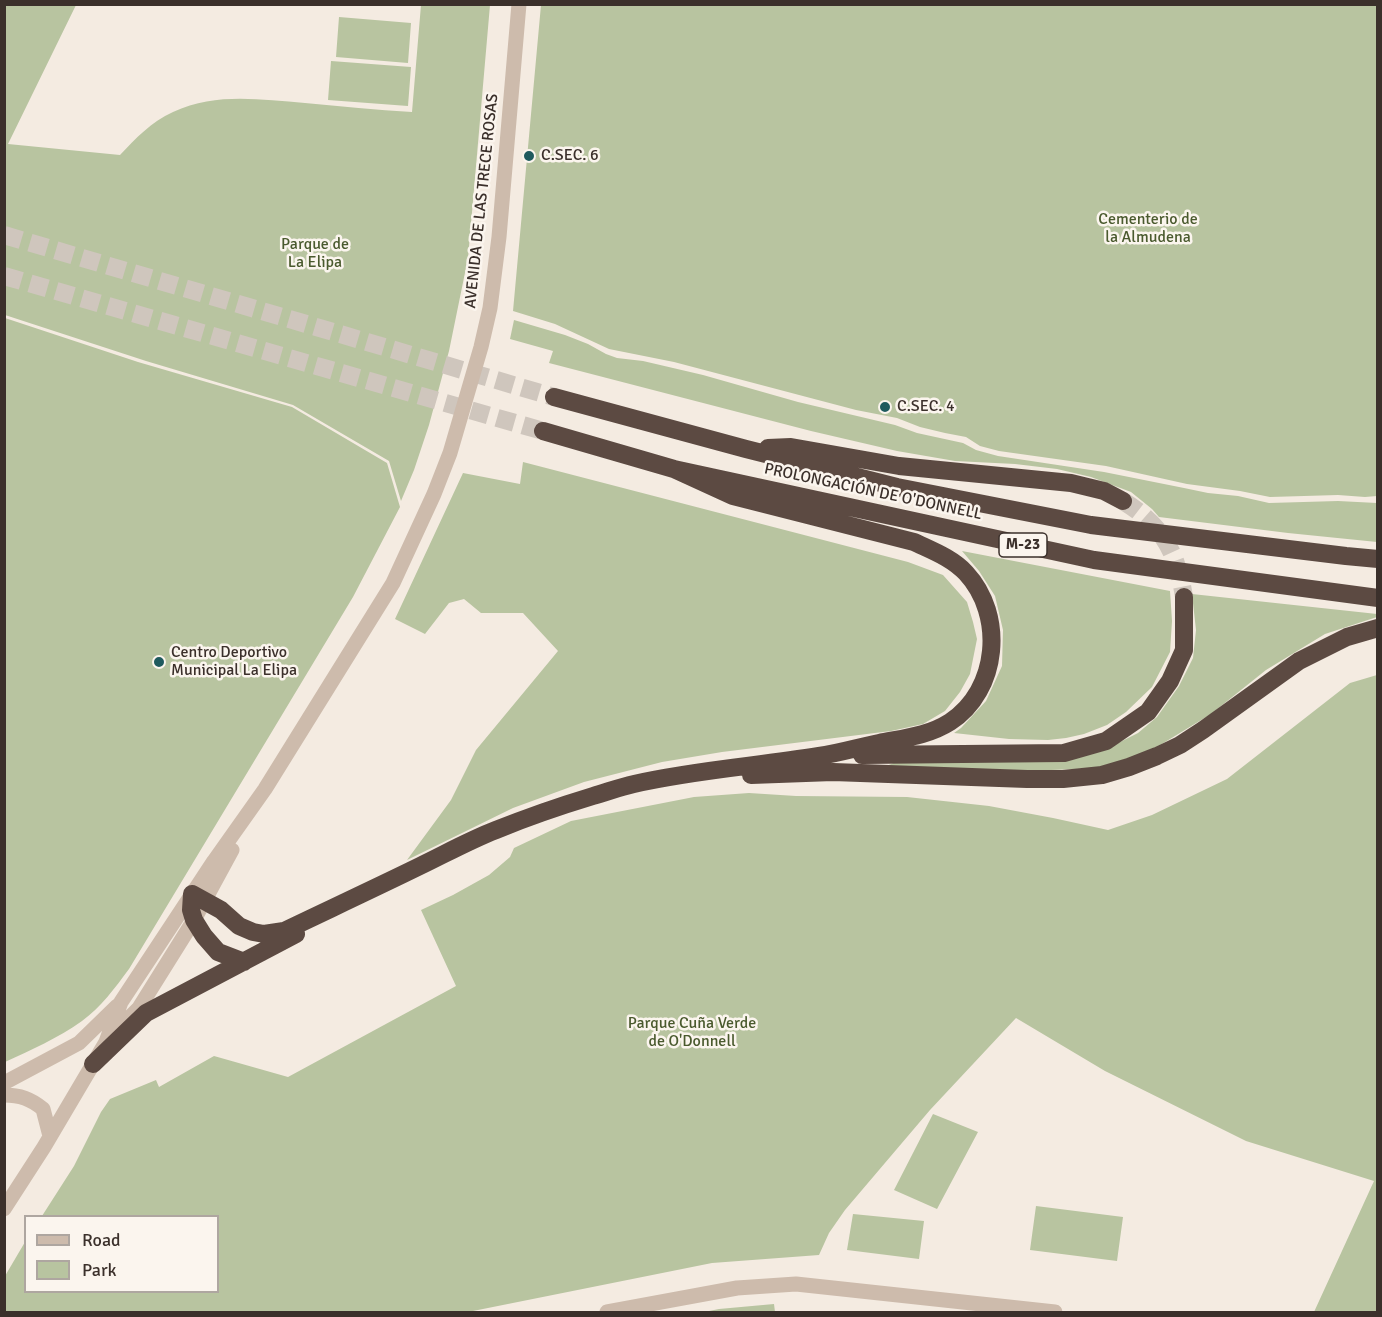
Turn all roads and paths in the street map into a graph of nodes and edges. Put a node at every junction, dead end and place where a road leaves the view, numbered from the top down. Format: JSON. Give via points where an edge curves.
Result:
{"nodes":[{"id":1,"x":519,"y":4,"type":"edge"},
{"id":2,"x":554,"y":397,"type":"tunnel mouth"},
{"id":3,"x":543,"y":431,"type":"tunnel mouth"},
{"id":4,"x":746,"y":449,"type":"junction"},
{"id":5,"x":674,"y":469,"type":"junction"},
{"id":6,"x":1123,"y":501,"type":"tunnel mouth"},
{"id":7,"x":1377,"y":559,"type":"edge"},
{"id":8,"x":1184,"y":597,"type":"tunnel mouth"},
{"id":9,"x":1377,"y":597,"type":"edge"},
{"id":10,"x":1377,"y":628,"type":"edge"},
{"id":11,"x":821,"y":756,"type":"junction"},
{"id":12,"x":695,"y":773,"type":"junction"},
{"id":13,"x":425,"y":864,"type":"junction"},
{"id":14,"x":198,"y":898,"type":"junction"},
{"id":15,"x":194,"y":920,"type":"junction"},
{"id":16,"x":244,"y":962,"type":"junction"},
{"id":17,"x":121,"y":1002,"type":"junction"},
{"id":18,"x":106,"y":1042,"type":"junction"},
{"id":19,"x":93,"y":1065,"type":"junction"},
{"id":20,"x":30,"y":1070,"type":"junction"},
{"id":21,"x":4,"y":1083,"type":"edge"},
{"id":22,"x":4,"y":1095,"type":"edge"},
{"id":23,"x":29,"y":1099,"type":"junction"},
{"id":24,"x":50,"y":1136,"type":"junction"},
{"id":25,"x":4,"y":1209,"type":"edge"},
{"id":26,"x":607,"y":1312,"type":"edge"},
{"id":27,"x":1055,"y":1312,"type":"edge"}],
"edges":[{"from":1,"to":14,"type":"street","name":"AVENIDA DE LAS TRECE ROSAS","via":[[491,296],[481,347],[450,453],[393,583]]},
{"from":2,"to":4,"type":"highway","name":"PROLONGACIÓN DE O'DONNELL","number":"M-23"},
{"from":3,"to":5,"type":"highway","name":"PROLONGACIÓN DE O'DONNELL","number":"M-23"},
{"from":4,"to":6,"type":"highway","via":[[791,447],[899,466],[1071,483],[1104,491]]},
{"from":4,"to":7,"type":"highway","name":"PROLONGACIÓN DE O'DONNELL","number":"M-23","via":[[897,487],[1091,525]]},
{"from":5,"to":9,"type":"highway","name":"PROLONGACIÓN DE O'DONNELL","number":"M-23","via":[[1094,560]]},
{"from":5,"to":11,"type":"highway","via":[[733,496],[914,542],[951,560],[966,573],[984,600],[992,631],[990,661],[980,689],[963,712],[927,733]]},
{"from":8,"to":11,"type":"highway","via":[[1184,650],[1170,681],[1148,712],[1106,741],[1064,753]]},
{"from":10,"to":12,"type":"highway","via":[[1347,637],[1299,661],[1180,745],[1102,775],[1027,779],[833,772]]},
{"from":11,"to":12,"type":"highway"},
{"from":12,"to":13,"type":"highway","via":[[633,784],[555,807],[494,830]]},
{"from":13,"to":14,"type":"highway","via":[[284,931],[264,934],[239,926]]},
{"from":13,"to":16,"type":"highway"},
{"from":14,"to":15,"type":"highway","via":[[191,910]]},
{"from":14,"to":17,"type":"street","name":"AVENIDA DE LAS TRECE ROSAS"},
{"from":15,"to":16,"type":"highway","via":[[218,952]]},
{"from":15,"to":18,"type":"street","via":[[139,1008]]},
{"from":16,"to":19,"type":"highway","via":[[146,1013]]},
{"from":17,"to":18,"type":"street"},
{"from":17,"to":20,"type":"street","via":[[79,1043]]},
{"from":18,"to":19,"type":"street"},
{"from":19,"to":24,"type":"street"},
{"from":20,"to":21,"type":"street"},
{"from":20,"to":23,"type":"street","via":[[25,1080]]},
{"from":22,"to":23,"type":"street"},
{"from":23,"to":24,"type":"street","via":[[43,1109]]},
{"from":24,"to":25,"type":"street"},
{"from":26,"to":27,"type":"street","via":[[737,1288],[796,1284]]}]}
